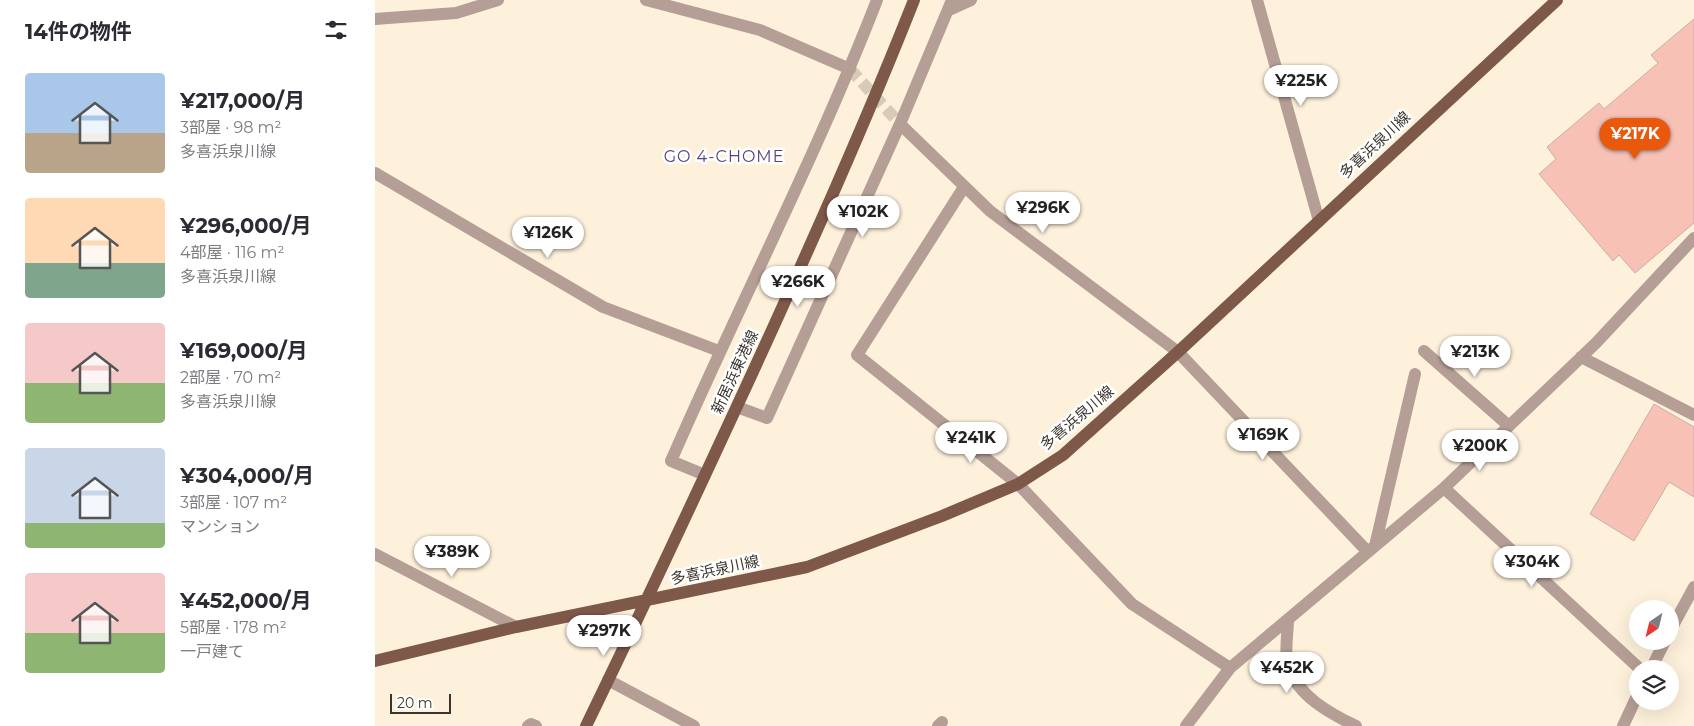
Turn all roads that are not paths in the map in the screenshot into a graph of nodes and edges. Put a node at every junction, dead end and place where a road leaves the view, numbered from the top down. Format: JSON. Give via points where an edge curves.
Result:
{"nodes":[{"id":1,"x":499,"y":0,"type":"edge"},
{"id":2,"x":646,"y":0,"type":"edge"},
{"id":3,"x":877,"y":0,"type":"edge"},
{"id":4,"x":914,"y":0,"type":"edge"},
{"id":5,"x":971,"y":0,"type":"edge"},
{"id":6,"x":1257,"y":0,"type":"edge"},
{"id":7,"x":1553,"y":1,"type":"edge"},
{"id":8,"x":951,"y":5,"type":"edge"},
{"id":9,"x":375,"y":20,"type":"edge"},
{"id":10,"x":850,"y":69,"type":"junction"},
{"id":11,"x":900,"y":124,"type":"junction"},
{"id":12,"x":375,"y":173,"type":"edge"},
{"id":13,"x":964,"y":187,"type":"junction"},
{"id":14,"x":1319,"y":221,"type":"junction"},
{"id":15,"x":1694,"y":238,"type":"edge"},
{"id":16,"x":719,"y":351,"type":"junction"},
{"id":17,"x":1424,"y":351,"type":"dead end"},
{"id":18,"x":1178,"y":352,"type":"junction"},
{"id":19,"x":1581,"y":357,"type":"junction"},
{"id":20,"x":1415,"y":374,"type":"dead end"},
{"id":21,"x":737,"y":407,"type":"junction"},
{"id":22,"x":1694,"y":416,"type":"edge"},
{"id":23,"x":1509,"y":426,"type":"junction"},
{"id":24,"x":705,"y":475,"type":"junction"},
{"id":25,"x":1018,"y":484,"type":"junction"},
{"id":26,"x":1444,"y":488,"type":"junction"},
{"id":27,"x":1372,"y":549,"type":"junction"},
{"id":28,"x":375,"y":554,"type":"edge"},
{"id":29,"x":1694,"y":587,"type":"edge"},
{"id":30,"x":647,"y":601,"type":"junction"},
{"id":31,"x":1679,"y":614,"type":"edge"},
{"id":32,"x":1288,"y":619,"type":"junction"},
{"id":33,"x":516,"y":627,"type":"junction"},
{"id":34,"x":1630,"y":660,"type":"edge"},
{"id":35,"x":375,"y":661,"type":"edge"},
{"id":36,"x":1230,"y":668,"type":"junction"},
{"id":37,"x":608,"y":680,"type":"junction"},
{"id":38,"x":1630,"y":710,"type":"edge"},
{"id":39,"x":692,"y":725,"type":"edge"},
{"id":40,"x":528,"y":726,"type":"edge"},
{"id":41,"x":536,"y":726,"type":"edge"},
{"id":42,"x":585,"y":726,"type":"edge"},
{"id":43,"x":1186,"y":726,"type":"edge"},
{"id":44,"x":1356,"y":726,"type":"edge"},
{"id":45,"x":1623,"y":726,"type":"edge"}],
"edges":[{"from":1,"to":9,"type":"street","via":[[456,14]]},
{"from":2,"to":10,"type":"street","via":[[760,30]]},
{"from":3,"to":10,"type":"street"},
{"from":4,"to":21,"type":"main road","name":"新居浜東港線","via":[[819,230]]},
{"from":5,"to":8,"type":"street"},
{"from":6,"to":14,"type":"street"},
{"from":7,"to":14,"type":"main road","name":"多喜浜泉川線"},
{"from":8,"to":11,"type":"street"},
{"from":10,"to":16,"type":"street"},
{"from":11,"to":13,"type":"street"},
{"from":11,"to":21,"type":"street","via":[[767,418]]},
{"from":12,"to":16,"type":"street","via":[[603,307]]},
{"from":13,"to":18,"type":"street","via":[[990,211]]},
{"from":13,"to":25,"type":"street","via":[[857,355]]},
{"from":14,"to":18,"type":"main road","name":"多喜浜泉川線"},
{"from":15,"to":19,"type":"street"},
{"from":16,"to":24,"type":"street","via":[[671,461]]},
{"from":17,"to":23,"type":"street"},
{"from":18,"to":25,"type":"main road","name":"多喜浜泉川線","via":[[1063,455]]},
{"from":18,"to":27,"type":"street"},
{"from":19,"to":22,"type":"street"},
{"from":19,"to":23,"type":"street"},
{"from":20,"to":27,"type":"street"},
{"from":21,"to":24,"type":"main road","name":"新居浜東港線"},
{"from":23,"to":26,"type":"street"},
{"from":24,"to":30,"type":"main road","name":"新居浜東港線"},
{"from":25,"to":30,"type":"main road","name":"多喜浜泉川線","via":[[807,567]]},
{"from":25,"to":36,"type":"street","via":[[1132,604]]},
{"from":26,"to":27,"type":"street"},
{"from":26,"to":34,"type":"street"},
{"from":27,"to":32,"type":"street"},
{"from":28,"to":33,"type":"street"},
{"from":29,"to":31,"type":"street"},
{"from":30,"to":33,"type":"main road","name":"多喜浜泉川線"},
{"from":30,"to":37,"type":"main road","name":"新居浜東港線"},
{"from":32,"to":36,"type":"street"},
{"from":32,"to":44,"type":"street","via":[[1287,665],[1302,692],[1338,718]]},
{"from":33,"to":35,"type":"main road","name":"多喜浜泉川線"},
{"from":36,"to":43,"type":"street"},
{"from":37,"to":39,"type":"street"},
{"from":37,"to":42,"type":"main road","name":"新居浜東港線"},
{"from":38,"to":45,"type":"street"},
{"from":40,"to":41,"type":"street"}]}
